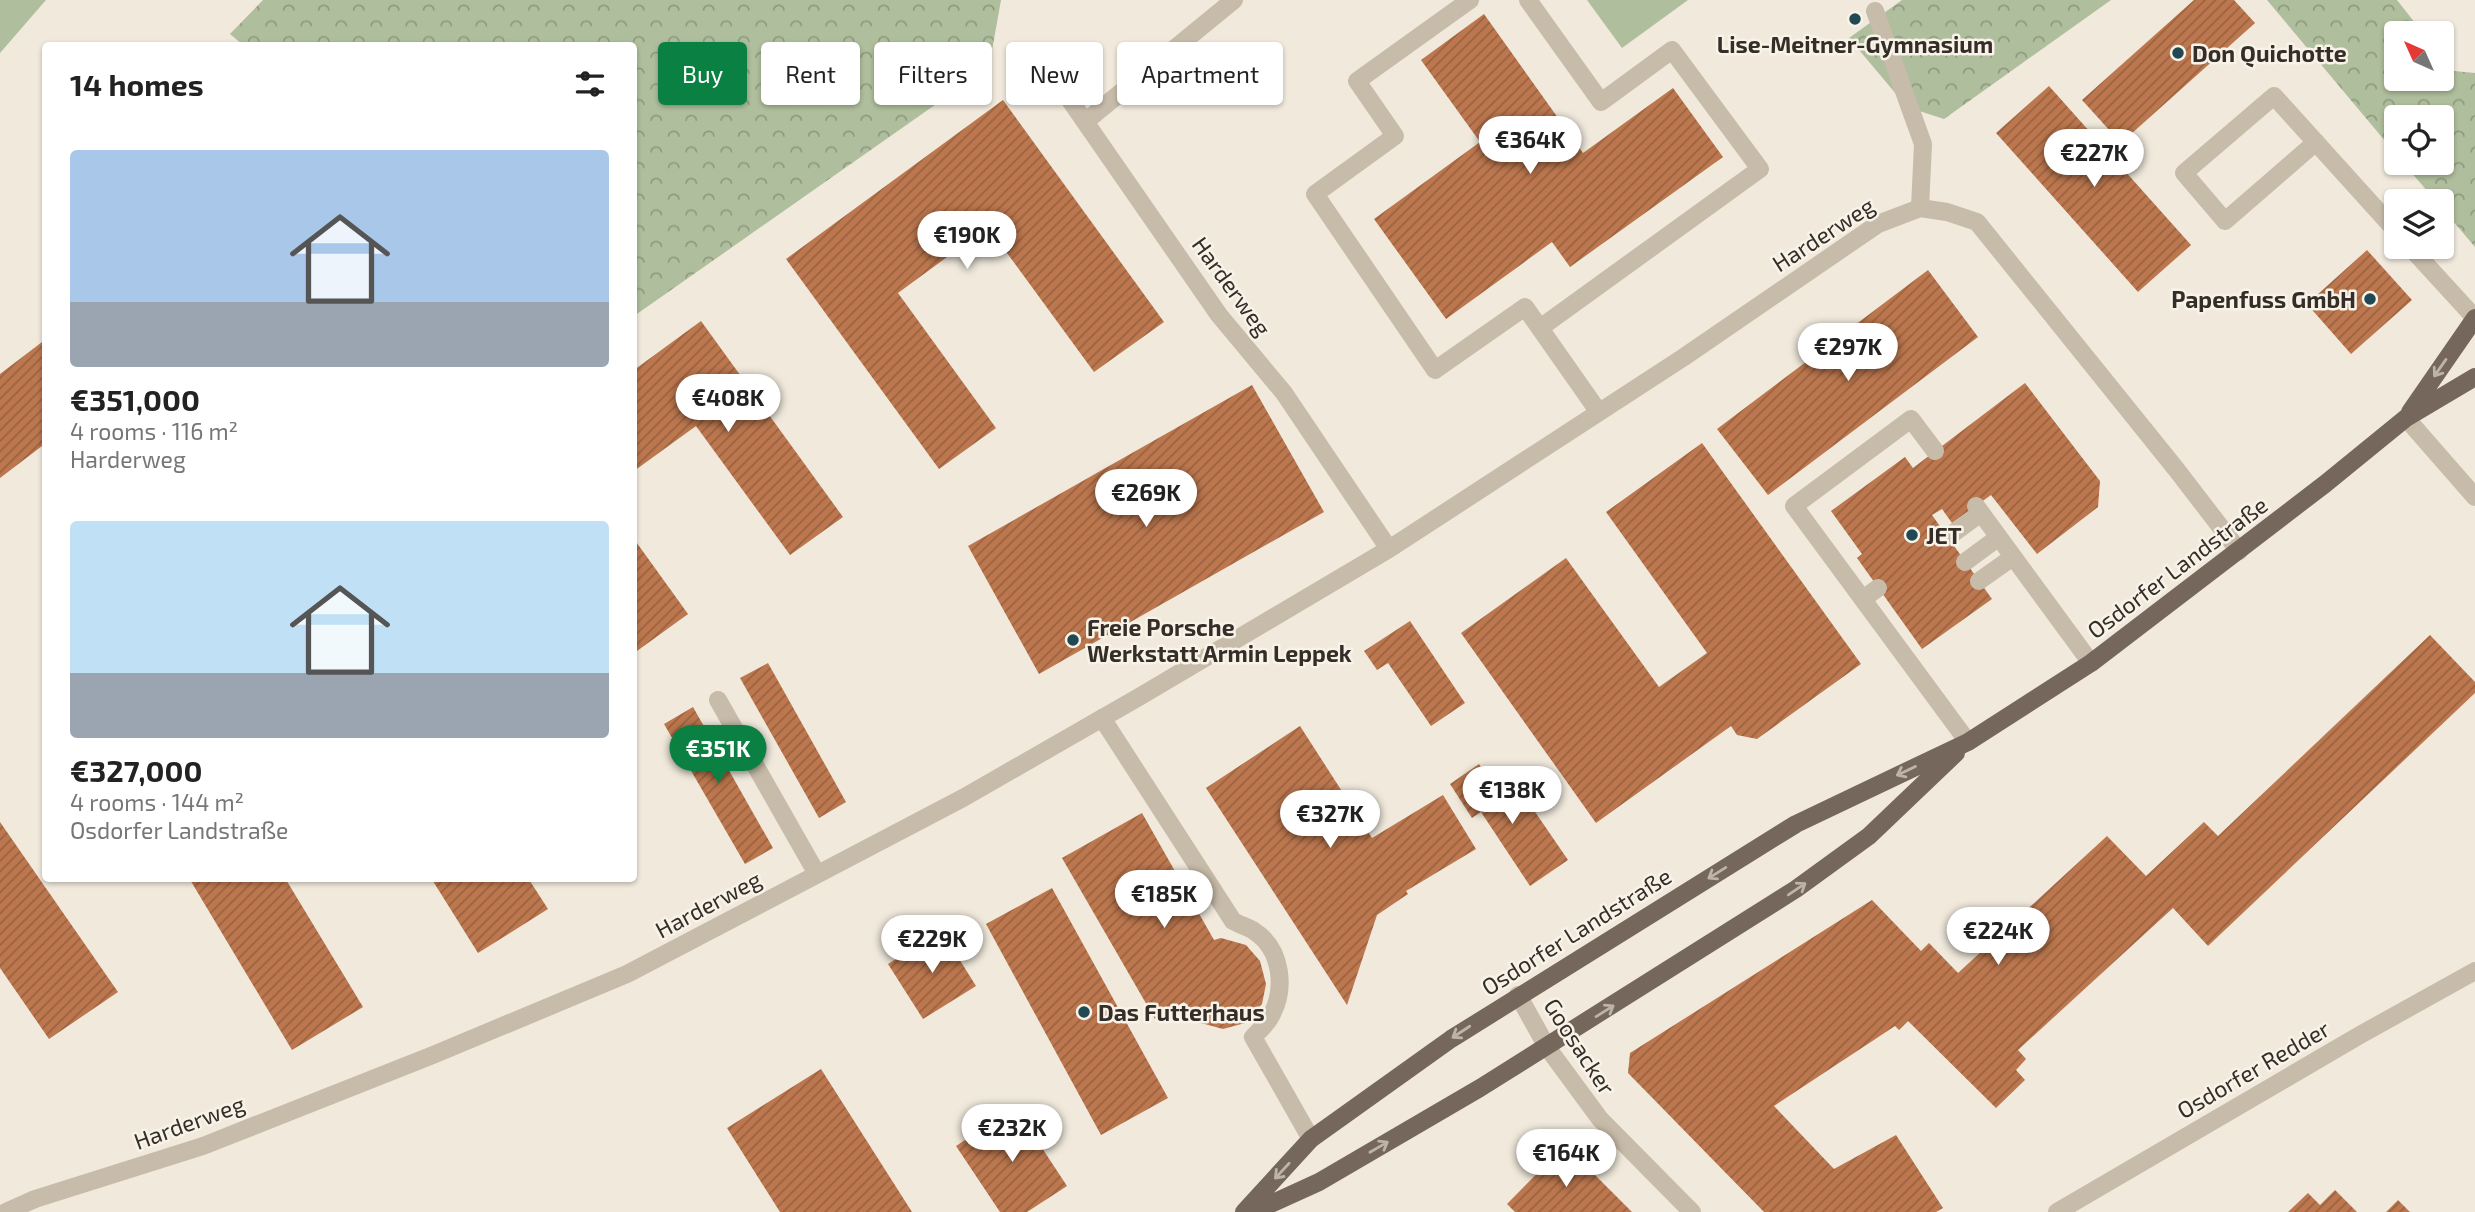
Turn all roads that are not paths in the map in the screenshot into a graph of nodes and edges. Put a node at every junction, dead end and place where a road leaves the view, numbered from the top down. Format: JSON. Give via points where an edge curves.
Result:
{"nodes":[{"id":1,"x":1234,"y":0,"type":"edge"},
{"id":2,"x":1470,"y":0,"type":"edge"},
{"id":3,"x":1528,"y":0,"type":"edge"},
{"id":4,"x":1875,"y":11,"type":"dead end"},
{"id":5,"x":1075,"y":105,"type":"edge"},
{"id":6,"x":1086,"y":121,"type":"junction"},
{"id":7,"x":2316,"y":142,"type":"junction"},
{"id":8,"x":1920,"y":208,"type":"junction"},
{"id":9,"x":2384,"y":218,"type":"edge"},
{"id":10,"x":2421,"y":259,"type":"edge"},
{"id":11,"x":2475,"y":318,"type":"edge"},
{"id":12,"x":1540,"y":328,"type":"junction"},
{"id":13,"x":2475,"y":377,"type":"edge"},
{"id":14,"x":1598,"y":411,"type":"junction"},
{"id":15,"x":2406,"y":418,"type":"junction"},
{"id":16,"x":1935,"y":451,"type":"dead end"},
{"id":17,"x":2475,"y":497,"type":"edge"},
{"id":18,"x":1948,"y":537,"type":"dead end"},
{"id":19,"x":1998,"y":537,"type":"junction"},
{"id":20,"x":1389,"y":549,"type":"junction"},
{"id":21,"x":2239,"y":551,"type":"junction"},
{"id":22,"x":2013,"y":557,"type":"junction"},
{"id":23,"x":1965,"y":562,"type":"dead end"},
{"id":24,"x":1979,"y":581,"type":"dead end"},
{"id":25,"x":1878,"y":588,"type":"dead end"},
{"id":26,"x":1863,"y":599,"type":"junction"},
{"id":27,"x":1896,"y":613,"type":"dead end"},
{"id":28,"x":1881,"y":624,"type":"junction"},
{"id":29,"x":2091,"y":663,"type":"junction"},
{"id":30,"x":718,"y":700,"type":"dead end"},
{"id":31,"x":1102,"y":718,"type":"junction"},
{"id":32,"x":1968,"y":742,"type":"junction"},
{"id":33,"x":817,"y":874,"type":"junction"},
{"id":34,"x":2475,"y":971,"type":"edge"},
{"id":35,"x":1518,"y":995,"type":"junction"},
{"id":36,"x":1547,"y":1047,"type":"junction"},
{"id":37,"x":1311,"y":1139,"type":"junction"},
{"id":38,"x":6,"y":1212,"type":"edge"},
{"id":39,"x":1244,"y":1212,"type":"edge"},
{"id":40,"x":1253,"y":1212,"type":"edge"},
{"id":41,"x":1692,"y":1212,"type":"edge"},
{"id":42,"x":2057,"y":1212,"type":"edge"}],
"edges":[{"from":1,"to":6,"type":"street"},
{"from":2,"to":12,"type":"street","via":[[1357,81],[1395,136],[1315,194],[1435,370],[1525,307]]},
{"from":3,"to":12,"type":"street","via":[[1601,102],[1672,50],[1760,169]]},
{"from":4,"to":8,"type":"street","via":[[1923,144]]},
{"from":5,"to":6,"type":"street","name":"Harderweg"},
{"from":6,"to":20,"type":"street","name":"Harderweg","via":[[1219,315],[1284,393]]},
{"from":7,"to":7,"type":"street","via":[[2274,96],[2184,173],[2225,221]]},
{"from":7,"to":9,"type":"street"},
{"from":8,"to":14,"type":"street","name":"Harderweg","via":[[1878,224]]},
{"from":8,"to":21,"type":"street","via":[[1977,222]]},
{"from":10,"to":11,"type":"street"},
{"from":11,"to":15,"type":"main road","name":"Osdorfer Landstraße","one_way":true},
{"from":12,"to":14,"type":"street"},
{"from":13,"to":15,"type":"main road","name":"Osdorfer Landstraße"},
{"from":14,"to":20,"type":"street","name":"Harderweg"},
{"from":15,"to":17,"type":"street"},
{"from":15,"to":21,"type":"main road","name":"Osdorfer Landstraße"},
{"from":16,"to":26,"type":"street","via":[[1911,419],[1794,506]]},
{"from":18,"to":19,"type":"street","via":[[1978,509]]},
{"from":19,"to":22,"type":"street"},
{"from":19,"to":23,"type":"street"},
{"from":20,"to":31,"type":"street","name":"Harderweg"},
{"from":21,"to":29,"type":"main road","name":"Osdorfer Landstraße"},
{"from":22,"to":24,"type":"street"},
{"from":22,"to":29,"type":"street"},
{"from":25,"to":26,"type":"street"},
{"from":26,"to":28,"type":"street"},
{"from":27,"to":28,"type":"street"},
{"from":28,"to":32,"type":"street","via":[[1903,638]]},
{"from":29,"to":32,"type":"main road","name":"Osdorfer Landstraße"},
{"from":30,"to":33,"type":"street"},
{"from":31,"to":33,"type":"street","name":"Harderweg"},
{"from":31,"to":37,"type":"street","via":[[1233,921],[1255,932],[1272,950],[1280,973],[1280,998],[1270,1019],[1253,1037]]},
{"from":32,"to":35,"type":"main road","name":"Osdorfer Landstraße","one_way":true,"via":[[1796,824]]},
{"from":36,"to":32,"type":"main road","name":"Osdorfer Landstraße","one_way":true,"via":[[1828,867],[1869,836]]},
{"from":33,"to":38,"type":"street","name":"Harderweg","via":[[628,974],[203,1146]]},
{"from":34,"to":42,"type":"street","name":"Osdorfer Redder"},
{"from":35,"to":36,"type":"street","name":"Goosacker"},
{"from":35,"to":37,"type":"main road","name":"Osdorfer Landstraße","one_way":true},
{"from":40,"to":36,"type":"main road","name":"Osdorfer Landstraße","one_way":true,"via":[[1320,1182]]},
{"from":36,"to":41,"type":"street","name":"Goosacker","via":[[1600,1119]]},
{"from":37,"to":39,"type":"main road","name":"Osdorfer Landstraße","one_way":true}]}
